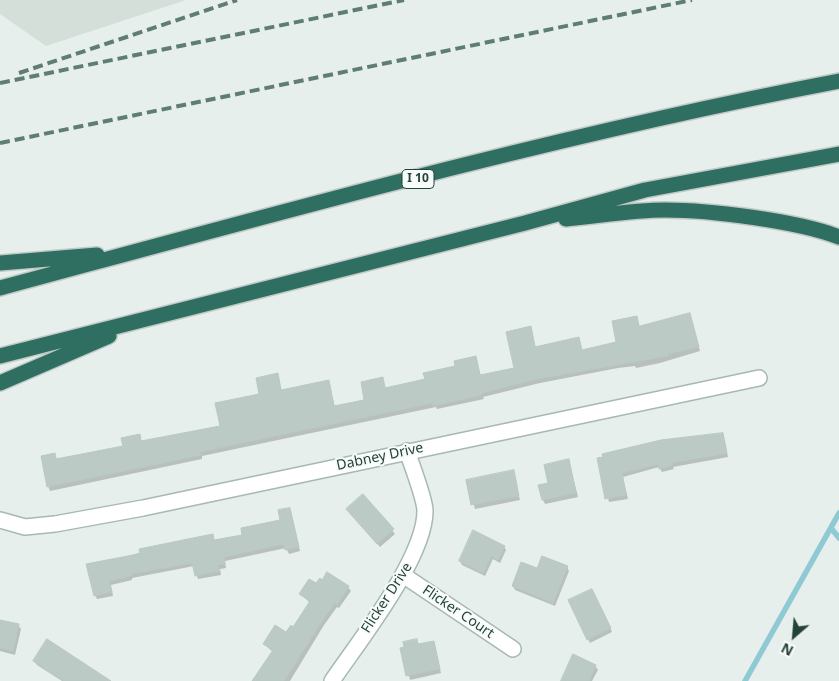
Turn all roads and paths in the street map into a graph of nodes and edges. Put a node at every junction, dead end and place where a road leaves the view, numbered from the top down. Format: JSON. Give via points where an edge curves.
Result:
{"nodes":[{"id":1,"x":839,"y":81,"type":"edge"},
{"id":2,"x":839,"y":154,"type":"edge"},
{"id":3,"x":525,"y":223,"type":"junction"},
{"id":4,"x":839,"y":237,"type":"edge"},
{"id":5,"x":136,"y":252,"type":"junction"},
{"id":6,"x":0,"y":263,"type":"edge"},
{"id":7,"x":0,"y":288,"type":"edge"},
{"id":8,"x":143,"y":320,"type":"junction"},
{"id":9,"x":0,"y":356,"type":"edge"},
{"id":10,"x":759,"y":378,"type":"dead end"},
{"id":11,"x":0,"y":383,"type":"edge"},
{"id":12,"x":407,"y":451,"type":"junction"},
{"id":13,"x":0,"y":520,"type":"edge"},
{"id":14,"x":403,"y":575,"type":"junction"},
{"id":15,"x":513,"y":649,"type":"dead end"},
{"id":16,"x":332,"y":681,"type":"edge"}],
"edges":[{"from":1,"to":5,"type":"highway","number":"I 10","via":[[736,101],[524,151]]},
{"from":2,"to":3,"type":"highway","via":[[645,190]]},
{"from":3,"to":4,"type":"highway","via":[[665,210],[782,223]]},
{"from":3,"to":8,"type":"highway"},
{"from":5,"to":6,"type":"highway"},
{"from":5,"to":7,"type":"highway","number":"I 10"},
{"from":8,"to":9,"type":"highway"},
{"from":8,"to":11,"type":"highway"},
{"from":10,"to":12,"type":"street","name":"Dabney Drive"},
{"from":12,"to":13,"type":"street","name":"Dabney Drive","via":[[55,524],[25,527]]},
{"from":12,"to":14,"type":"street","name":"Flicker Drive","via":[[425,510],[420,538]]},
{"from":14,"to":15,"type":"street","name":"Flicker Court"},
{"from":14,"to":16,"type":"street","name":"Flicker Drive"}]}
